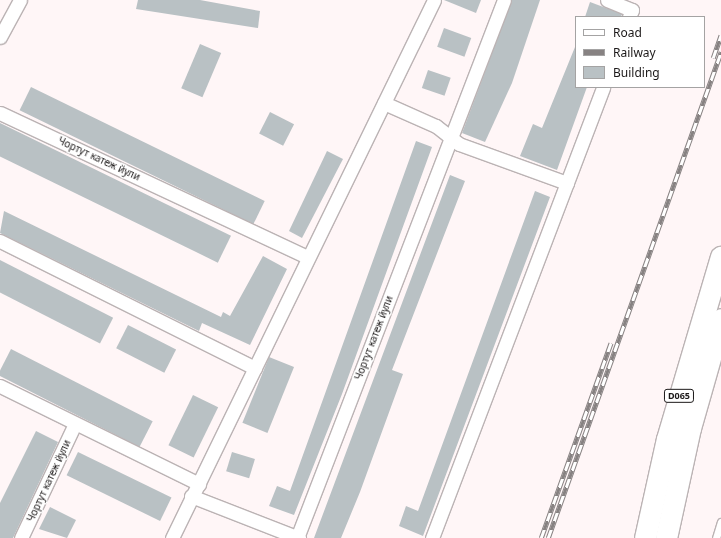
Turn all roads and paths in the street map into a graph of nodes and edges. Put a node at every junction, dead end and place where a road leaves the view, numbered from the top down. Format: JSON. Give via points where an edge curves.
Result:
{"nodes":[{"id":1,"x":20,"y":0,"type":"edge"},
{"id":2,"x":434,"y":0,"type":"edge"},
{"id":3,"x":504,"y":0,"type":"edge"},
{"id":4,"x":607,"y":0,"type":"edge"},
{"id":5,"x":629,"y":16,"type":"edge"},
{"id":6,"x":0,"y":37,"type":"edge"},
{"id":7,"x":603,"y":88,"type":"edge"},
{"id":8,"x":384,"y":102,"type":"junction"},
{"id":9,"x":0,"y":112,"type":"edge"},
{"id":10,"x":451,"y":138,"type":"junction"},
{"id":11,"x":567,"y":183,"type":"junction"},
{"id":12,"x":0,"y":242,"type":"edge"},
{"id":13,"x":307,"y":257,"type":"junction"},
{"id":14,"x":721,"y":257,"type":"edge"},
{"id":15,"x":721,"y":319,"type":"edge"},
{"id":16,"x":255,"y":368,"type":"junction"},
{"id":17,"x":0,"y":386,"type":"edge"},
{"id":18,"x":76,"y":424,"type":"junction"},
{"id":19,"x":199,"y":484,"type":"junction"},
{"id":20,"x":191,"y":496,"type":"junction"},
{"id":21,"x":721,"y":522,"type":"edge"},
{"id":22,"x":21,"y":538,"type":"edge"},
{"id":23,"x":172,"y":538,"type":"edge"},
{"id":24,"x":297,"y":538,"type":"edge"},
{"id":25,"x":432,"y":538,"type":"edge"},
{"id":26,"x":645,"y":538,"type":"edge"},
{"id":27,"x":666,"y":538,"type":"edge"},
{"id":28,"x":716,"y":538,"type":"edge"}],
"edges":[{"from":1,"to":6,"type":"street"},
{"from":2,"to":8,"type":"street"},
{"from":3,"to":10,"type":"street","name":"Чортут катеж йули"},
{"from":4,"to":5,"type":"street","via":[[632,10]]},
{"from":7,"to":11,"type":"street"},
{"from":8,"to":10,"type":"street","via":[[436,126]]},
{"from":8,"to":13,"type":"street"},
{"from":9,"to":13,"type":"street","name":"Чортут катеж йули"},
{"from":10,"to":11,"type":"street"},
{"from":10,"to":24,"type":"street","name":"Чортут катеж йули"},
{"from":11,"to":25,"type":"street"},
{"from":12,"to":16,"type":"street"},
{"from":13,"to":16,"type":"street"},
{"from":14,"to":26,"type":"main road","number":"D065","via":[[667,439]]},
{"from":15,"to":27,"type":"main road","number":"D065","via":[[690,428]]},
{"from":16,"to":19,"type":"street"},
{"from":17,"to":18,"type":"street"},
{"from":18,"to":19,"type":"street"},
{"from":18,"to":22,"type":"street","name":"Чортут катеж йули"},
{"from":19,"to":20,"type":"street"},
{"from":20,"to":23,"type":"street"},
{"from":20,"to":24,"type":"street","name":"Чортут катеж йули"},
{"from":21,"to":28,"type":"lane"}]}
